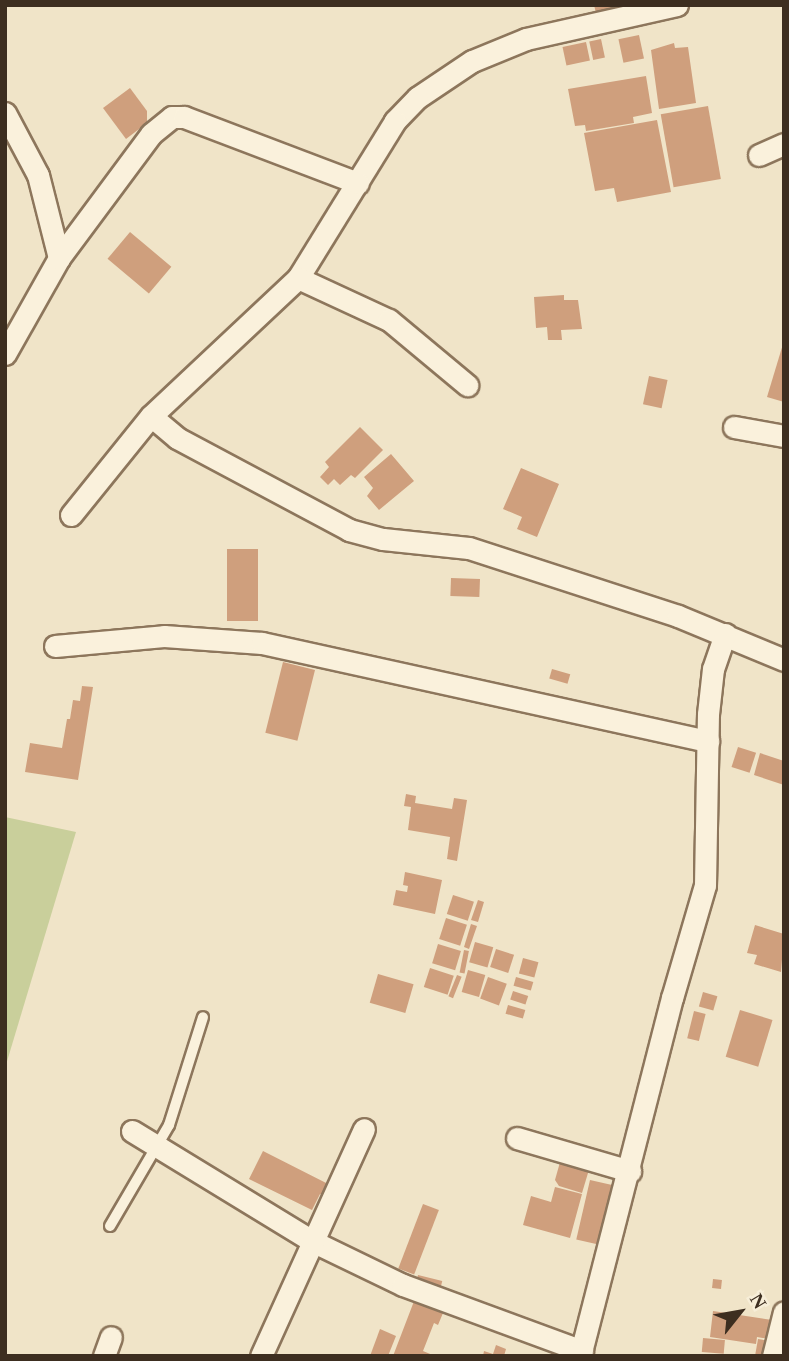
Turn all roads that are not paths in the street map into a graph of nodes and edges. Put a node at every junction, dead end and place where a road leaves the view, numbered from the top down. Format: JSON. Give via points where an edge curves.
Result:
{"nodes":[{"id":1,"x":677,"y":5,"type":"edge"},
{"id":2,"x":5,"y":113,"type":"edge"},
{"id":3,"x":784,"y":144,"type":"edge"},
{"id":4,"x":759,"y":155,"type":"dead end"},
{"id":5,"x":358,"y":183,"type":"junction"},
{"id":6,"x":59,"y":258,"type":"junction"},
{"id":7,"x":298,"y":278,"type":"junction"},
{"id":8,"x":5,"y":354,"type":"edge"},
{"id":9,"x":467,"y":385,"type":"dead end"},
{"id":10,"x":151,"y":416,"type":"junction"},
{"id":11,"x":734,"y":427,"type":"dead end"},
{"id":12,"x":784,"y":436,"type":"edge"},
{"id":13,"x":71,"y":515,"type":"dead end"},
{"id":14,"x":725,"y":634,"type":"junction"},
{"id":15,"x":55,"y":646,"type":"dead end"},
{"id":16,"x":784,"y":660,"type":"edge"},
{"id":17,"x":708,"y":741,"type":"junction"},
{"id":18,"x":203,"y":1017,"type":"dead end"},
{"id":19,"x":364,"y":1129,"type":"dead end"},
{"id":20,"x":132,"y":1131,"type":"dead end"},
{"id":21,"x":517,"y":1138,"type":"dead end"},
{"id":22,"x":156,"y":1149,"type":"junction"},
{"id":23,"x":629,"y":1171,"type":"junction"},
{"id":24,"x":110,"y":1226,"type":"dead end"},
{"id":25,"x":314,"y":1242,"type":"junction"},
{"id":26,"x":784,"y":1312,"type":"edge"},
{"id":27,"x":581,"y":1353,"type":"edge"},
{"id":28,"x":261,"y":1356,"type":"edge"},
{"id":29,"x":773,"y":1356,"type":"edge"}],
"edges":[{"from":1,"to":5,"type":"street","via":[[526,39],[472,61],[417,97],[395,121]]},
{"from":2,"to":6,"type":"street","via":[[38,175]]},
{"from":3,"to":4,"type":"street"},
{"from":5,"to":6,"type":"street","via":[[184,117],[172,117],[151,134]]},
{"from":5,"to":7,"type":"street"},
{"from":6,"to":8,"type":"street"},
{"from":7,"to":9,"type":"street","via":[[389,320]]},
{"from":7,"to":10,"type":"street"},
{"from":10,"to":13,"type":"street"},
{"from":10,"to":14,"type":"street","via":[[177,438],[349,530],[383,539],[469,548]]},
{"from":11,"to":12,"type":"street"},
{"from":14,"to":16,"type":"street"},
{"from":14,"to":17,"type":"street","via":[[713,669]]},
{"from":15,"to":17,"type":"street","via":[[164,636],[262,643]]},
{"from":17,"to":23,"type":"street","via":[[705,885],[671,998]]},
{"from":18,"to":22,"type":"lane","via":[[178,1101]]},
{"from":19,"to":25,"type":"street"},
{"from":20,"to":22,"type":"street"},
{"from":21,"to":23,"type":"street"},
{"from":22,"to":24,"type":"lane"},
{"from":22,"to":25,"type":"street"},
{"from":23,"to":27,"type":"street"},
{"from":25,"to":27,"type":"street","via":[[403,1285]]},
{"from":25,"to":28,"type":"street"},
{"from":26,"to":29,"type":"street"}]}
